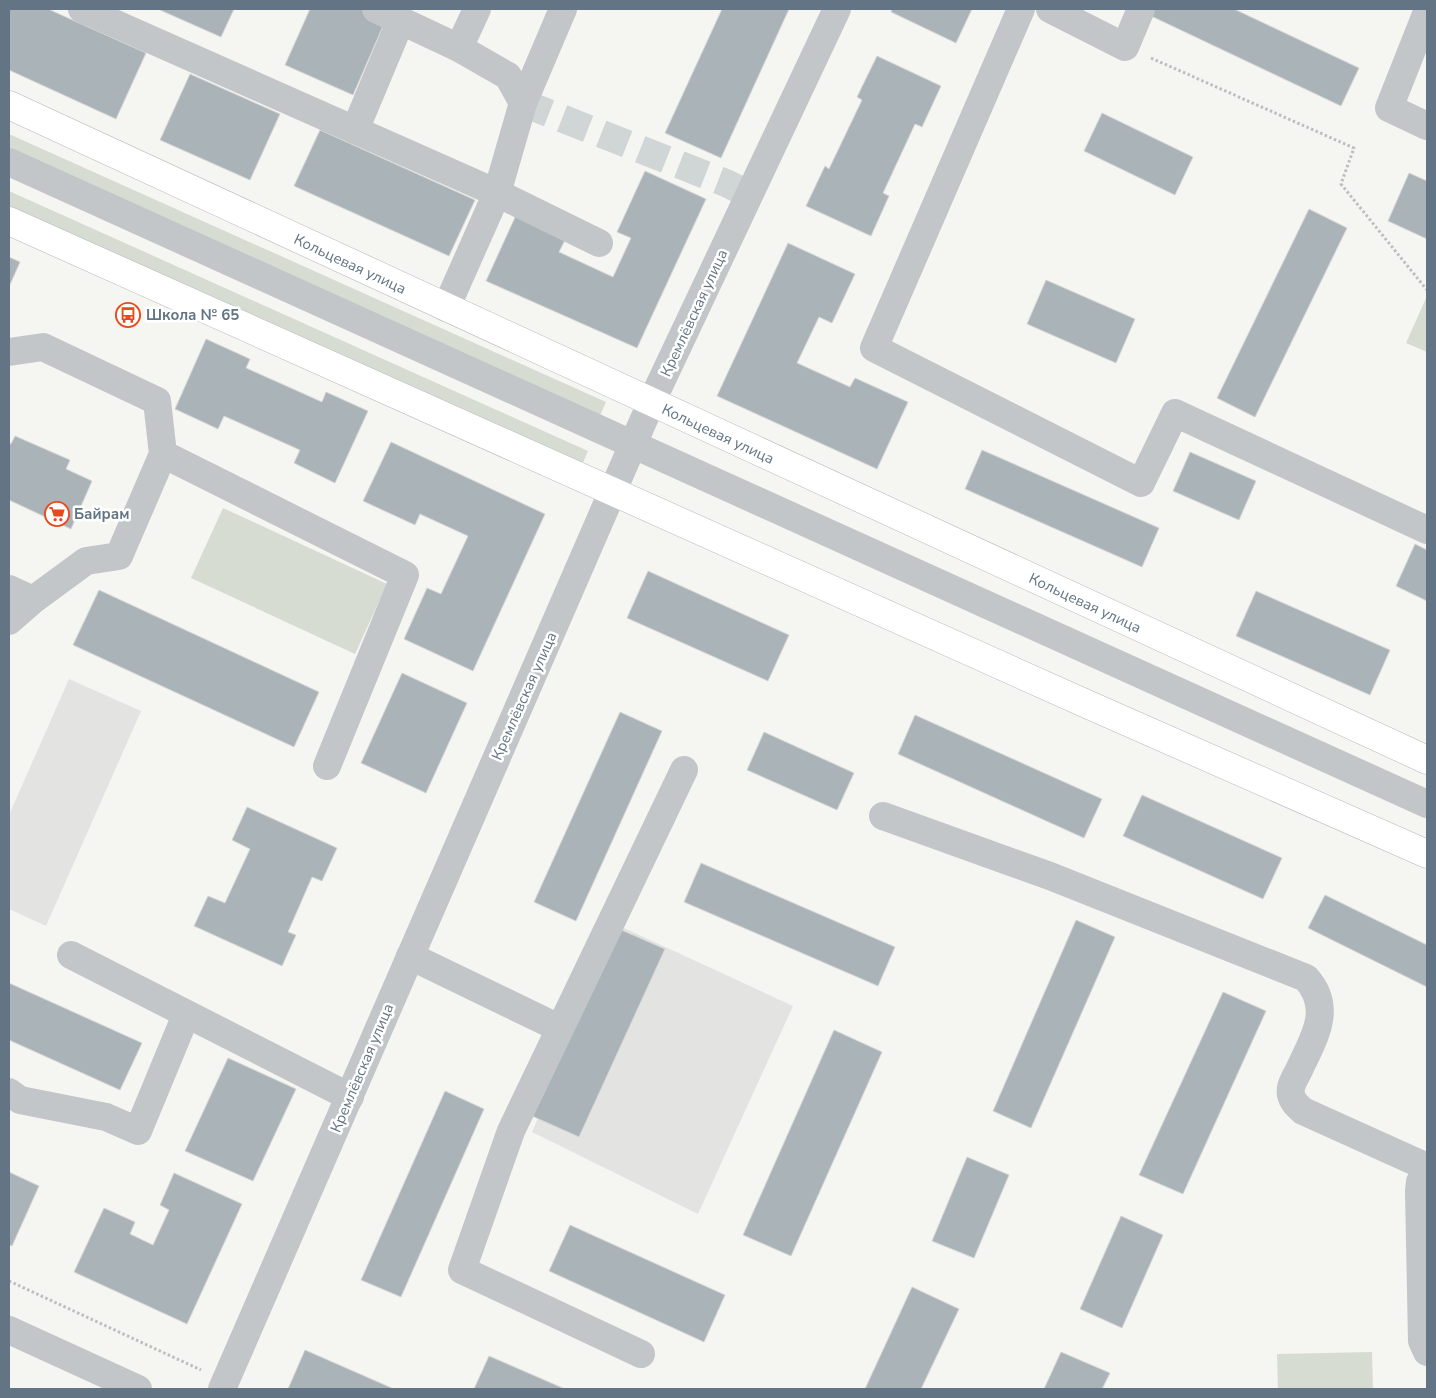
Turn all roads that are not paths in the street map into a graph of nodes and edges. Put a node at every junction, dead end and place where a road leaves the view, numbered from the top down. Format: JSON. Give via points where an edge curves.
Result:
{"nodes":[{"id":1,"x":82,"y":9,"type":"edge"},
{"id":2,"x":376,"y":9,"type":"edge"},
{"id":3,"x":477,"y":9,"type":"edge"},
{"id":4,"x":563,"y":9,"type":"edge"},
{"id":5,"x":837,"y":9,"type":"edge"},
{"id":6,"x":1021,"y":9,"type":"edge"},
{"id":7,"x":1050,"y":9,"type":"edge"},
{"id":8,"x":1141,"y":9,"type":"edge"},
{"id":9,"x":1427,"y":12,"type":"edge"},
{"id":10,"x":401,"y":20,"type":"junction"},
{"id":11,"x":459,"y":48,"type":"junction"},
{"id":12,"x":523,"y":102,"type":"junction"},
{"id":13,"x":9,"y":105,"type":"edge"},
{"id":14,"x":1427,"y":126,"type":"edge"},
{"id":15,"x":355,"y":130,"type":"junction"},
{"id":16,"x":9,"y":162,"type":"edge"},
{"id":17,"x":498,"y":193,"type":"junction"},
{"id":18,"x":9,"y":221,"type":"edge"},
{"id":19,"x":600,"y":243,"type":"dead end"},
{"id":20,"x":446,"y":308,"type":"junction"},
{"id":21,"x":9,"y":352,"type":"edge"},
{"id":22,"x":651,"y":403,"type":"junction"},
{"id":23,"x":634,"y":444,"type":"junction"},
{"id":24,"x":162,"y":454,"type":"junction"},
{"id":25,"x":613,"y":492,"type":"junction"},
{"id":26,"x":1427,"y":530,"type":"edge"},
{"id":27,"x":21,"y":594,"type":"edge"},
{"id":28,"x":9,"y":621,"type":"edge"},
{"id":29,"x":1427,"y":760,"type":"edge"},
{"id":30,"x":327,"y":766,"type":"dead end"},
{"id":31,"x":684,"y":770,"type":"dead end"},
{"id":32,"x":1427,"y":804,"type":"edge"},
{"id":33,"x":883,"y":816,"type":"dead end"},
{"id":34,"x":1427,"y":854,"type":"edge"},
{"id":35,"x":70,"y":955,"type":"dead end"},
{"id":36,"x":410,"y":956,"type":"junction"},
{"id":37,"x":186,"y":1015,"type":"junction"},
{"id":38,"x":559,"y":1028,"type":"junction"},
{"id":39,"x":9,"y":1092,"type":"edge"},
{"id":40,"x":350,"y":1096,"type":"junction"},
{"id":41,"x":1427,"y":1168,"type":"edge"},
{"id":42,"x":9,"y":1330,"type":"edge"},
{"id":43,"x":1427,"y":1352,"type":"edge"},
{"id":44,"x":641,"y":1354,"type":"dead end"},
{"id":45,"x":223,"y":1386,"type":"edge"},
{"id":46,"x":138,"y":1389,"type":"edge"}],
"edges":[{"from":1,"to":15,"type":"street"},
{"from":2,"to":10,"type":"street"},
{"from":3,"to":11,"type":"street"},
{"from":4,"to":12,"type":"street"},
{"from":5,"to":22,"type":"street","name":"Кремлёвская улица"},
{"from":6,"to":26,"type":"street","via":[[874,348],[1141,483],[1175,412]]},
{"from":7,"to":8,"type":"street","via":[[1125,47]]},
{"from":9,"to":14,"type":"street","via":[[1389,108]]},
{"from":10,"to":11,"type":"street"},
{"from":10,"to":15,"type":"street"},
{"from":11,"to":12,"type":"street","via":[[508,76]]},
{"from":12,"to":17,"type":"street"},
{"from":13,"to":20,"type":"main road","name":"Кольцевая улица"},
{"from":15,"to":17,"type":"street"},
{"from":16,"to":23,"type":"street"},
{"from":17,"to":19,"type":"street"},
{"from":17,"to":20,"type":"street"},
{"from":18,"to":25,"type":"main road"},
{"from":20,"to":22,"type":"main road","name":"Кольцевая улица"},
{"from":21,"to":24,"type":"street","via":[[43,347],[157,401]]},
{"from":22,"to":23,"type":"street","name":"Кремлёвская улица"},
{"from":22,"to":29,"type":"main road","name":"Кольцевая улица"},
{"from":23,"to":25,"type":"street","name":"Кремлёвская улица"},
{"from":23,"to":32,"type":"street"},
{"from":24,"to":27,"type":"street","via":[[119,556],[86,560]]},
{"from":24,"to":30,"type":"street","via":[[405,575]]},
{"from":25,"to":34,"type":"main road"},
{"from":25,"to":36,"type":"street","name":"Кремлёвская улица"},
{"from":27,"to":28,"type":"street"},
{"from":31,"to":38,"type":"street"},
{"from":33,"to":41,"type":"street","via":[[1050,876],[1306,978],[1317,992],[1321,1014],[1318,1029],[1291,1088],[1293,1102],[1303,1110]]},
{"from":35,"to":37,"type":"street"},
{"from":36,"to":38,"type":"street"},
{"from":36,"to":40,"type":"street","name":"Кремлёвская улица"},
{"from":37,"to":39,"type":"street","via":[[138,1131],[106,1117],[20,1100]]},
{"from":37,"to":40,"type":"street"},
{"from":38,"to":44,"type":"street","via":[[511,1131],[462,1270]]},
{"from":40,"to":45,"type":"street","name":"Кремлёвская улица"},
{"from":41,"to":43,"type":"street","via":[[1418,1191],[1422,1341]]},
{"from":42,"to":46,"type":"street"}]}
